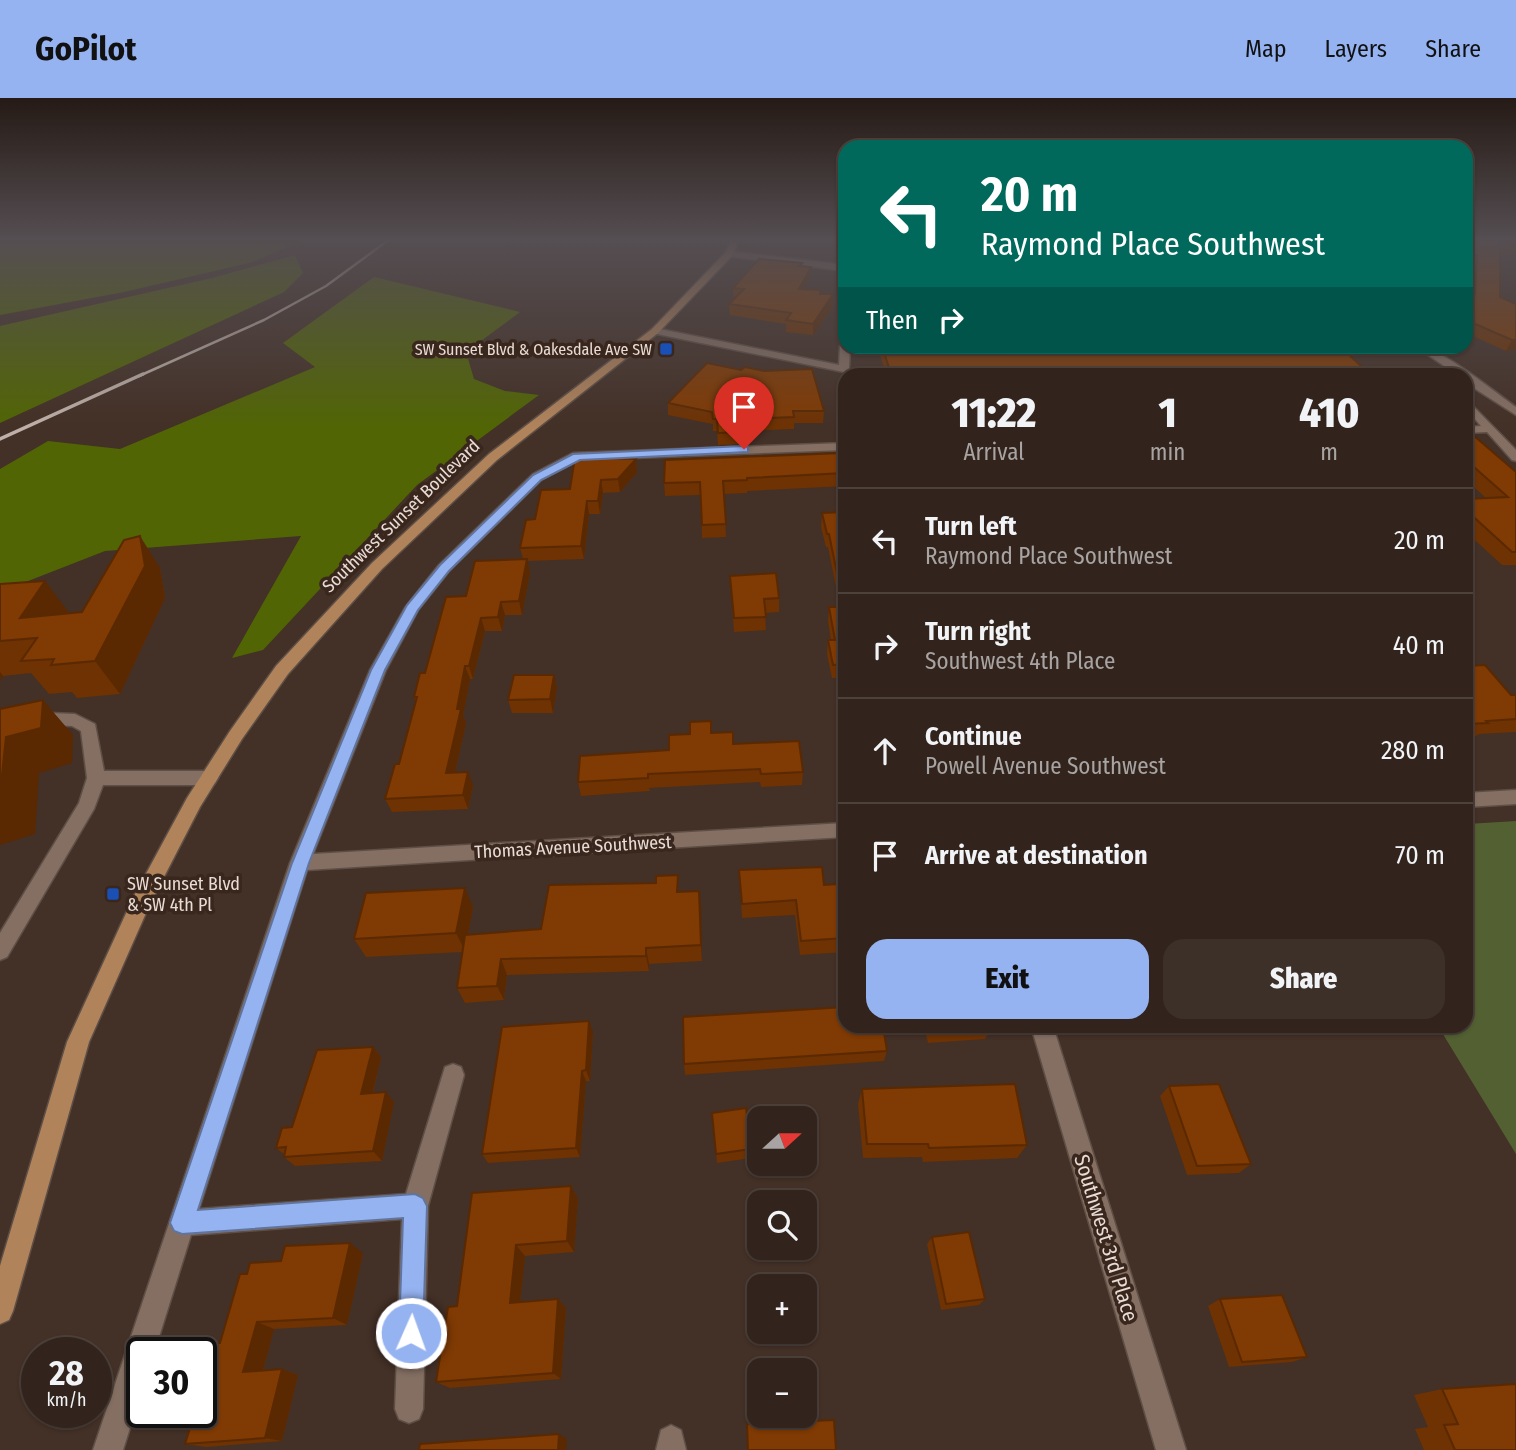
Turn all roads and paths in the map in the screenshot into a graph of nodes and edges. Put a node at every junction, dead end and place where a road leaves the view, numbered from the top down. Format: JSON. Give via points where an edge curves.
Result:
{"nodes":[{"id":1,"x":683,"y":302,"type":"edge"},
{"id":2,"x":655,"y":331,"type":"junction"},
{"id":3,"x":1437,"y":354,"type":"edge"},
{"id":4,"x":1454,"y":368,"type":"edge"},
{"id":5,"x":838,"y":370,"type":"edge"},
{"id":6,"x":1473,"y":383,"type":"edge"},
{"id":7,"x":1473,"y":410,"type":"edge"},
{"id":8,"x":1516,"y":412,"type":"edge"},
{"id":9,"x":1473,"y":429,"type":"edge"},
{"id":10,"x":1488,"y":429,"type":"junction"},
{"id":11,"x":838,"y":446,"type":"edge"},
{"id":12,"x":1516,"y":457,"type":"edge"},
{"id":13,"x":0,"y":717,"type":"edge"},
{"id":14,"x":96,"y":778,"type":"junction"},
{"id":15,"x":209,"y":778,"type":"junction"},
{"id":16,"x":1516,"y":797,"type":"edge"},
{"id":17,"x":1473,"y":800,"type":"edge"},
{"id":18,"x":838,"y":830,"type":"edge"},
{"id":19,"x":300,"y":863,"type":"junction"},
{"id":20,"x":0,"y":951,"type":"edge"},
{"id":21,"x":1044,"y":1033,"type":"edge"},
{"id":22,"x":453,"y":1075,"type":"dead end"},
{"id":23,"x":415,"y":1206,"type":"junction"},
{"id":24,"x":182,"y":1223,"type":"junction"},
{"id":25,"x":0,"y":1311,"type":"edge"},
{"id":26,"x":409,"y":1409,"type":"dead end"},
{"id":27,"x":108,"y":1450,"type":"edge"},
{"id":28,"x":1171,"y":1450,"type":"edge"}],
"edges":[{"from":1,"to":2,"type":"main road","name":"Southwest Sunset Boulevard"},
{"from":2,"to":5,"type":"street"},
{"from":2,"to":15,"type":"main road","name":"Southwest Sunset Boulevard","via":[[493,457],[377,566],[282,670]]},
{"from":3,"to":4,"type":"street"},
{"from":6,"to":8,"type":"street"},
{"from":7,"to":10,"type":"street"},
{"from":9,"to":10,"type":"street"},
{"from":10,"to":12,"type":"street"},
{"from":11,"to":19,"type":"street","via":[[577,456],[537,477],[444,568],[412,608],[378,670]]},
{"from":13,"to":14,"type":"street","via":[[75,720],[89,727]]},
{"from":14,"to":15,"type":"street"},
{"from":14,"to":20,"type":"street","via":[[88,804]]},
{"from":15,"to":25,"type":"main road","name":"Southwest Sunset Boulevard","via":[[125,931],[78,1042]]},
{"from":16,"to":17,"type":"street"},
{"from":18,"to":19,"type":"street","name":"Thomas Avenue Southwest"},
{"from":19,"to":24,"type":"street"},
{"from":21,"to":28,"type":"street","name":"Southwest 3rd Place"},
{"from":22,"to":23,"type":"street"},
{"from":23,"to":24,"type":"street"},
{"from":23,"to":26,"type":"street"},
{"from":24,"to":27,"type":"street"}]}
